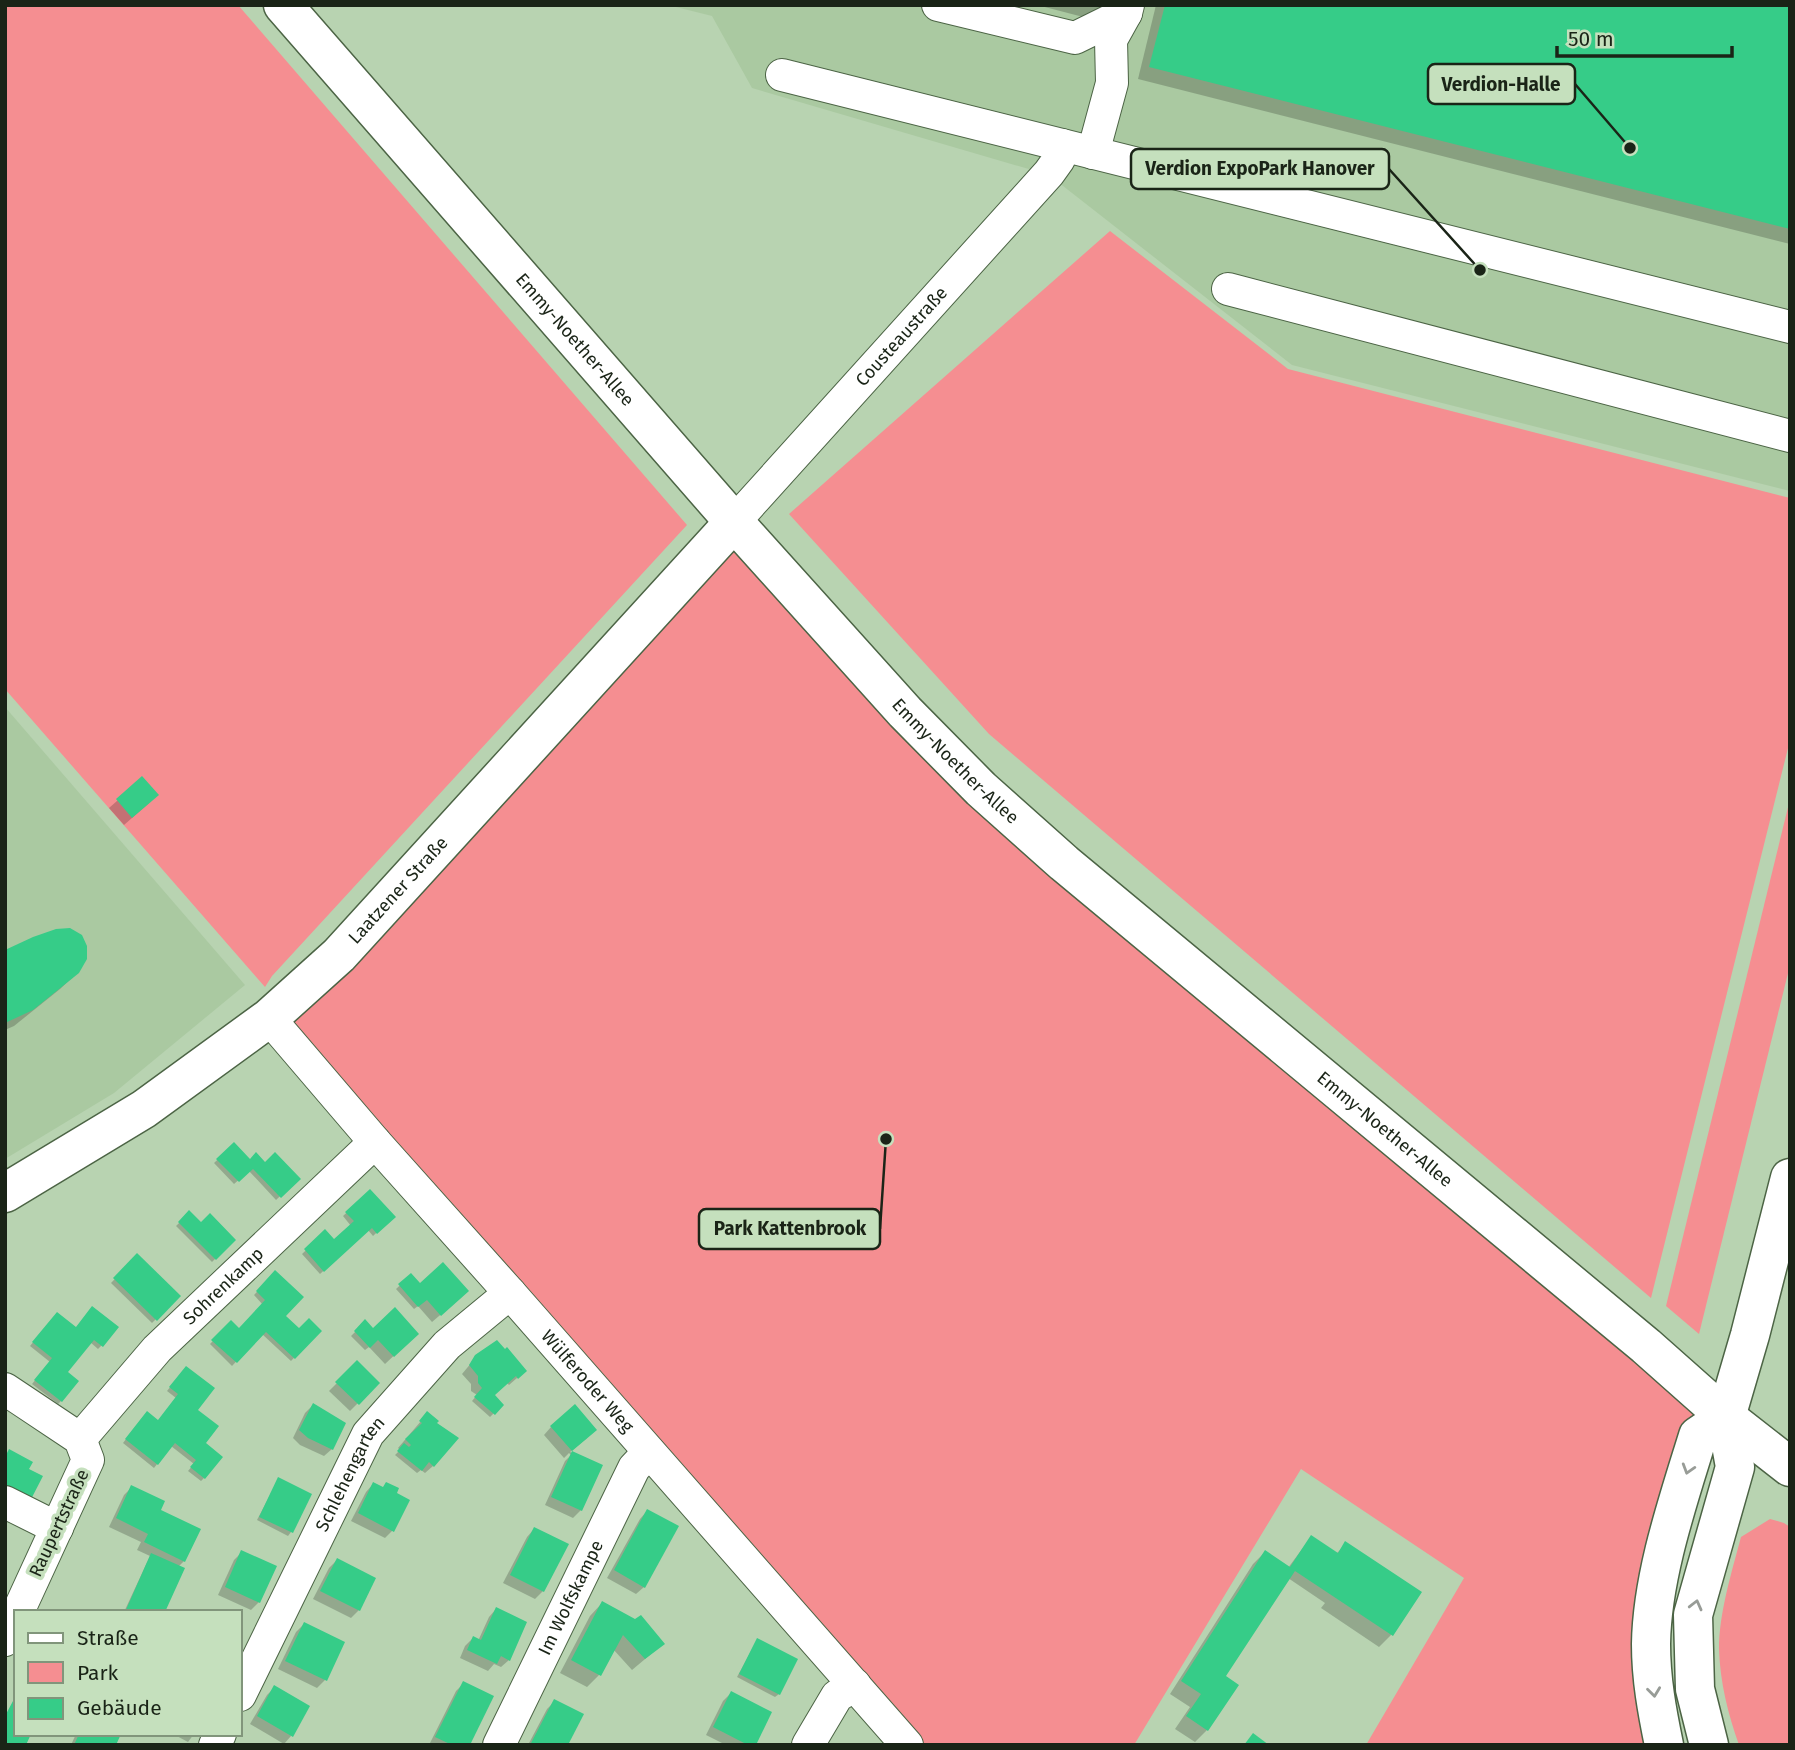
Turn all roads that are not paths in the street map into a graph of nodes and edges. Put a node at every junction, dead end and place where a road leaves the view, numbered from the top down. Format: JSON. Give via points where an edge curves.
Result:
{"nodes":[{"id":1,"x":283,"y":5,"type":"edge"},
{"id":2,"x":938,"y":5,"type":"edge"},
{"id":3,"x":1127,"y":9,"type":"edge"},
{"id":4,"x":782,"y":75,"type":"dead end"},
{"id":5,"x":1062,"y":145,"type":"junction"},
{"id":6,"x":1093,"y":153,"type":"junction"},
{"id":7,"x":1228,"y":289,"type":"dead end"},
{"id":8,"x":1790,"y":327,"type":"edge"},
{"id":9,"x":1790,"y":436,"type":"edge"},
{"id":10,"x":734,"y":522,"type":"junction"},
{"id":11,"x":269,"y":1018,"type":"junction"},
{"id":12,"x":375,"y":1142,"type":"junction"},
{"id":13,"x":1790,"y":1178,"type":"edge"},
{"id":14,"x":5,"y":1193,"type":"edge"},
{"id":15,"x":510,"y":1293,"type":"junction"},
{"id":16,"x":5,"y":1389,"type":"edge"},
{"id":17,"x":1726,"y":1418,"type":"junction"},
{"id":18,"x":80,"y":1439,"type":"junction"},
{"id":19,"x":649,"y":1452,"type":"junction"},
{"id":20,"x":1790,"y":1467,"type":"edge"},
{"id":21,"x":5,"y":1502,"type":"edge"},
{"id":22,"x":57,"y":1528,"type":"junction"},
{"id":23,"x":19,"y":1610,"type":"edge"},
{"id":24,"x":14,"y":1622,"type":"edge"},
{"id":25,"x":5,"y":1640,"type":"edge"},
{"id":26,"x":855,"y":1685,"type":"junction"},
{"id":27,"x":242,"y":1691,"type":"edge"},
{"id":28,"x":499,"y":1745,"type":"edge"},
{"id":29,"x":808,"y":1745,"type":"edge"},
{"id":30,"x":908,"y":1745,"type":"edge"},
{"id":31,"x":1664,"y":1745,"type":"edge"},
{"id":32,"x":1709,"y":1745,"type":"edge"}],
"edges":[{"from":1,"to":10,"type":"main road","name":"Emmy-Noether-Allee"},
{"from":2,"to":3,"type":"street","via":[[1075,38]]},
{"from":3,"to":6,"type":"street","via":[[1111,40],[1112,83]]},
{"from":4,"to":5,"type":"street"},
{"from":5,"to":6,"type":"street"},
{"from":5,"to":10,"type":"street","name":"Cousteaustraße","via":[[1059,159],[1048,173]]},
{"from":6,"to":8,"type":"street"},
{"from":7,"to":9,"type":"street"},
{"from":10,"to":11,"type":"main road","name":"Laatzener Straße","via":[[339,955]]},
{"from":10,"to":17,"type":"main road","name":"Emmy-Noether-Allee","via":[[981,789]]},
{"from":11,"to":12,"type":"street","name":"Wülferoder Weg"},
{"from":11,"to":14,"type":"main road","name":"Laatzener Straße","via":[[144,1110]]},
{"from":12,"to":15,"type":"street","name":"Wülferoder Weg"},
{"from":12,"to":18,"type":"street","name":"Sohrenkamp","via":[[158,1349]]},
{"from":13,"to":17,"type":"main road"},
{"from":15,"to":19,"type":"street","name":"Wülferoder Weg"},
{"from":15,"to":27,"type":"street","name":"Schlehengarten","via":[[447,1345],[368,1434]]},
{"from":16,"to":18,"type":"street"},
{"from":17,"to":20,"type":"main road","name":"Emmy-Noether-Allee"},
{"from":17,"to":31,"type":"main road","one_way":true,"via":[[1698,1436],[1659,1580],[1652,1667]]},
{"from":32,"to":17,"type":"main road","one_way":true,"via":[[1695,1689],[1693,1615],[1735,1467]]},
{"from":18,"to":22,"type":"street","name":"Raupertstraße","via":[[88,1460]]},
{"from":19,"to":26,"type":"street","name":"Wülferoder Weg"},
{"from":19,"to":28,"type":"street","name":"Im Wolfskampe","via":[[634,1468]]},
{"from":21,"to":22,"type":"street"},
{"from":22,"to":23,"type":"street","name":"Raupertstraße"},
{"from":24,"to":25,"type":"street"},
{"from":26,"to":29,"type":"street","via":[[837,1696]]},
{"from":26,"to":30,"type":"street","name":"Wülferoder Weg"}]}
